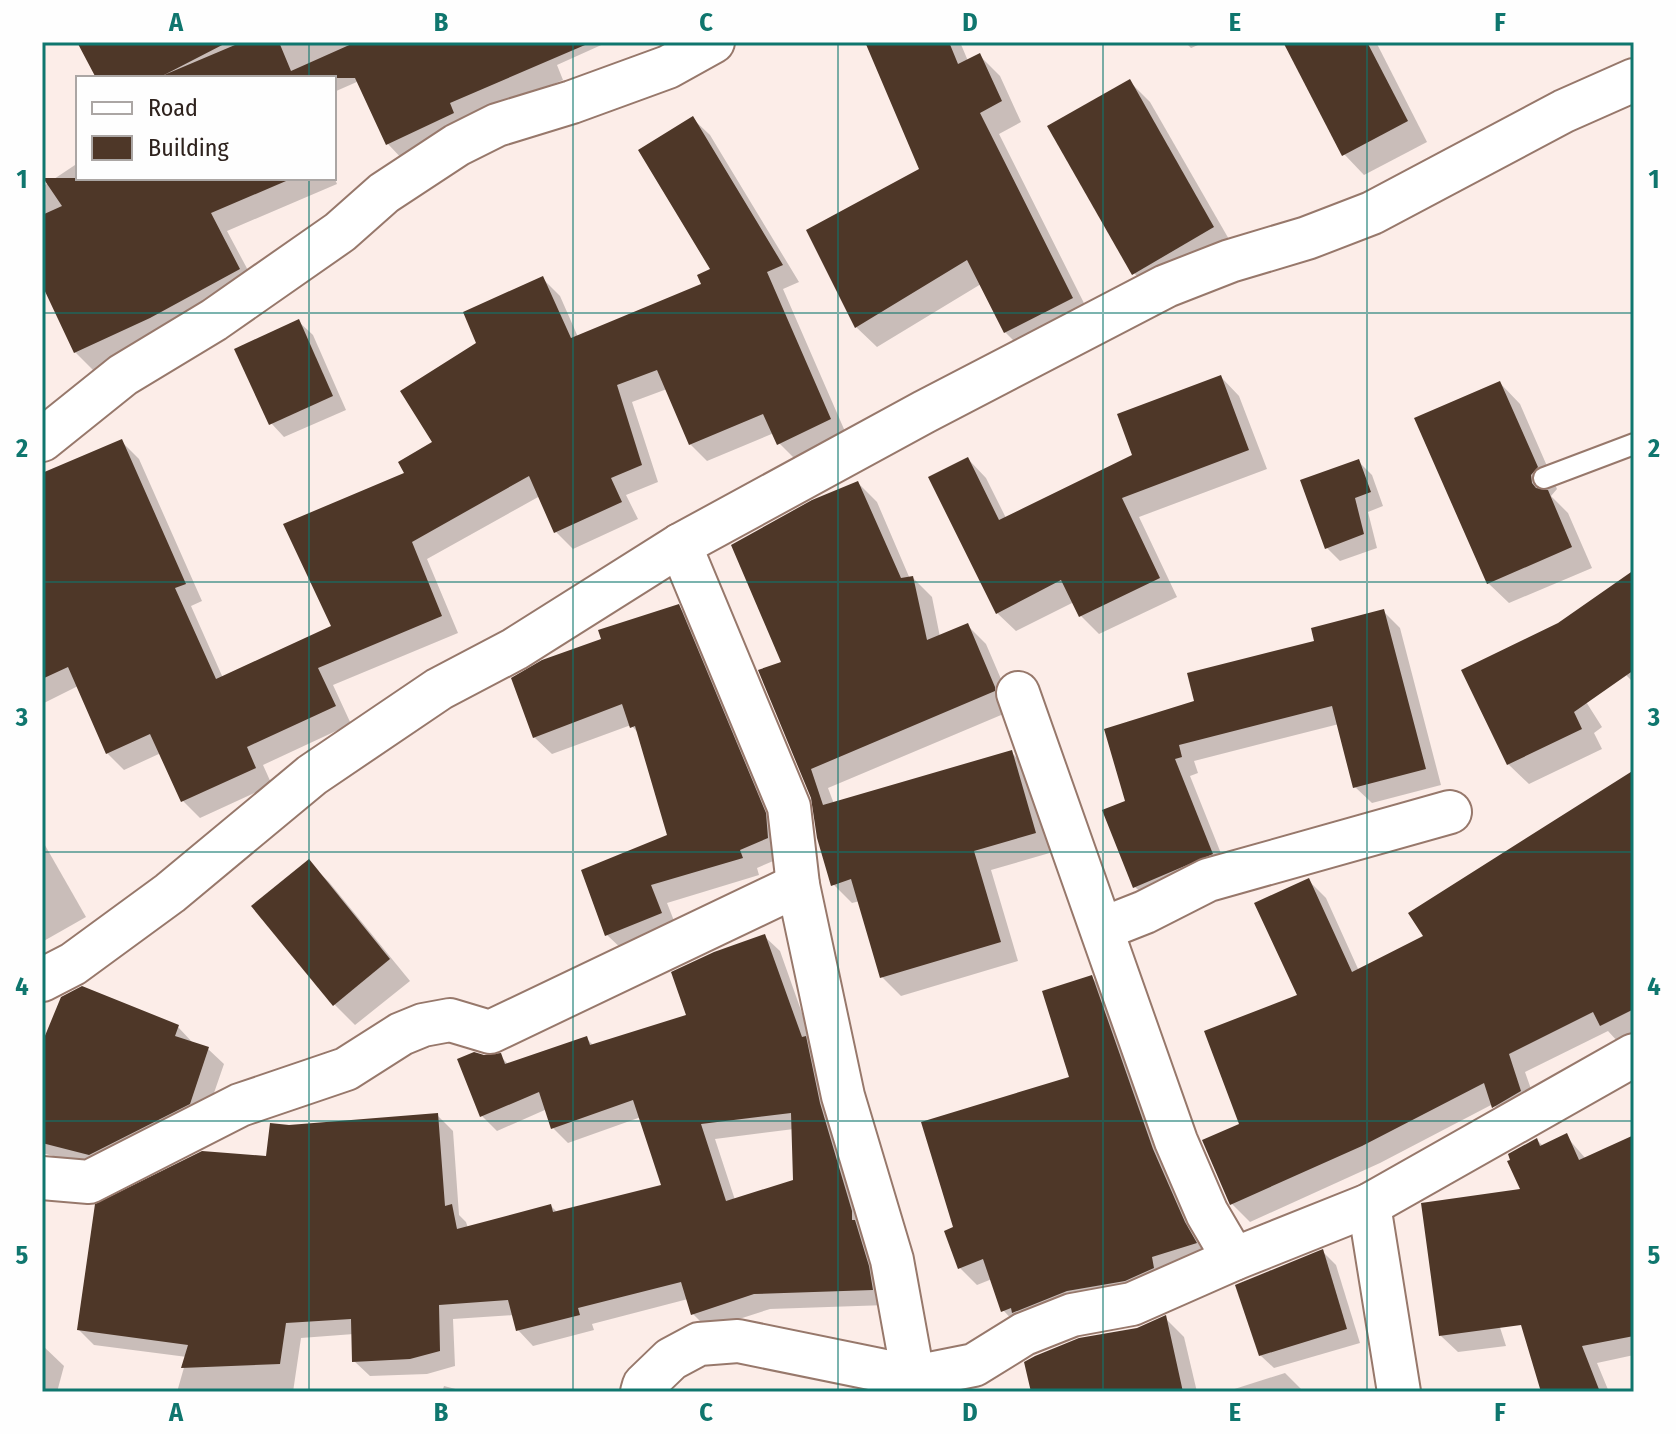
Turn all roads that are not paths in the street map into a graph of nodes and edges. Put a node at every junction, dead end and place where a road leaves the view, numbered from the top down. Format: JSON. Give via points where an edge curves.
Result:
{"nodes":[{"id":1,"x":713,"y":42,"type":"edge"},
{"id":2,"x":1634,"y":80,"type":"edge"},
{"id":3,"x":42,"y":440,"type":"edge"},
{"id":4,"x":1634,"y":444,"type":"edge"},
{"id":5,"x":1544,"y":478,"type":"dead end"},
{"id":6,"x":680,"y":545,"type":"junction"},
{"id":7,"x":1018,"y":693,"type":"dead end"},
{"id":8,"x":1450,"y":812,"type":"dead end"},
{"id":9,"x":798,"y":885,"type":"junction"},
{"id":10,"x":1102,"y":929,"type":"junction"},
{"id":11,"x":42,"y":980,"type":"edge"},
{"id":12,"x":1634,"y":1055,"type":"edge"},
{"id":13,"x":42,"y":1178,"type":"edge"},
{"id":14,"x":1369,"y":1205,"type":"junction"},
{"id":15,"x":1234,"y":1259,"type":"junction"},
{"id":16,"x":915,"y":1384,"type":"edge"},
{"id":17,"x":642,"y":1392,"type":"edge"},
{"id":18,"x":1399,"y":1392,"type":"edge"}],
"edges":[{"from":1,"to":3,"type":"street","via":[[668,67],[497,125],[457,145],[214,320],[123,375]]},
{"from":2,"to":6,"type":"street","via":[[1564,111],[1372,213],[1166,286]]},
{"from":4,"to":5,"type":"lane"},
{"from":6,"to":9,"type":"street","via":[[789,807]]},
{"from":6,"to":11,"type":"street","via":[[515,649],[439,689],[312,775],[170,893],[73,964]]},
{"from":7,"to":10,"type":"street"},
{"from":8,"to":10,"type":"street","via":[[1208,880]]},
{"from":9,"to":13,"type":"street","via":[[490,1032],[450,1020],[423,1025],[346,1069],[240,1105],[89,1182]]},
{"from":9,"to":16,"type":"street","via":[[843,1096],[892,1260]]},
{"from":10,"to":15,"type":"street","via":[[1176,1141]]},
{"from":12,"to":14,"type":"street"},
{"from":14,"to":15,"type":"street"},
{"from":14,"to":18,"type":"street"},
{"from":15,"to":16,"type":"street","via":[[1132,1304],[1072,1315],[1024,1334],[974,1365]]},
{"from":16,"to":17,"type":"street","via":[[738,1341],[699,1344],[671,1359]]}]}
